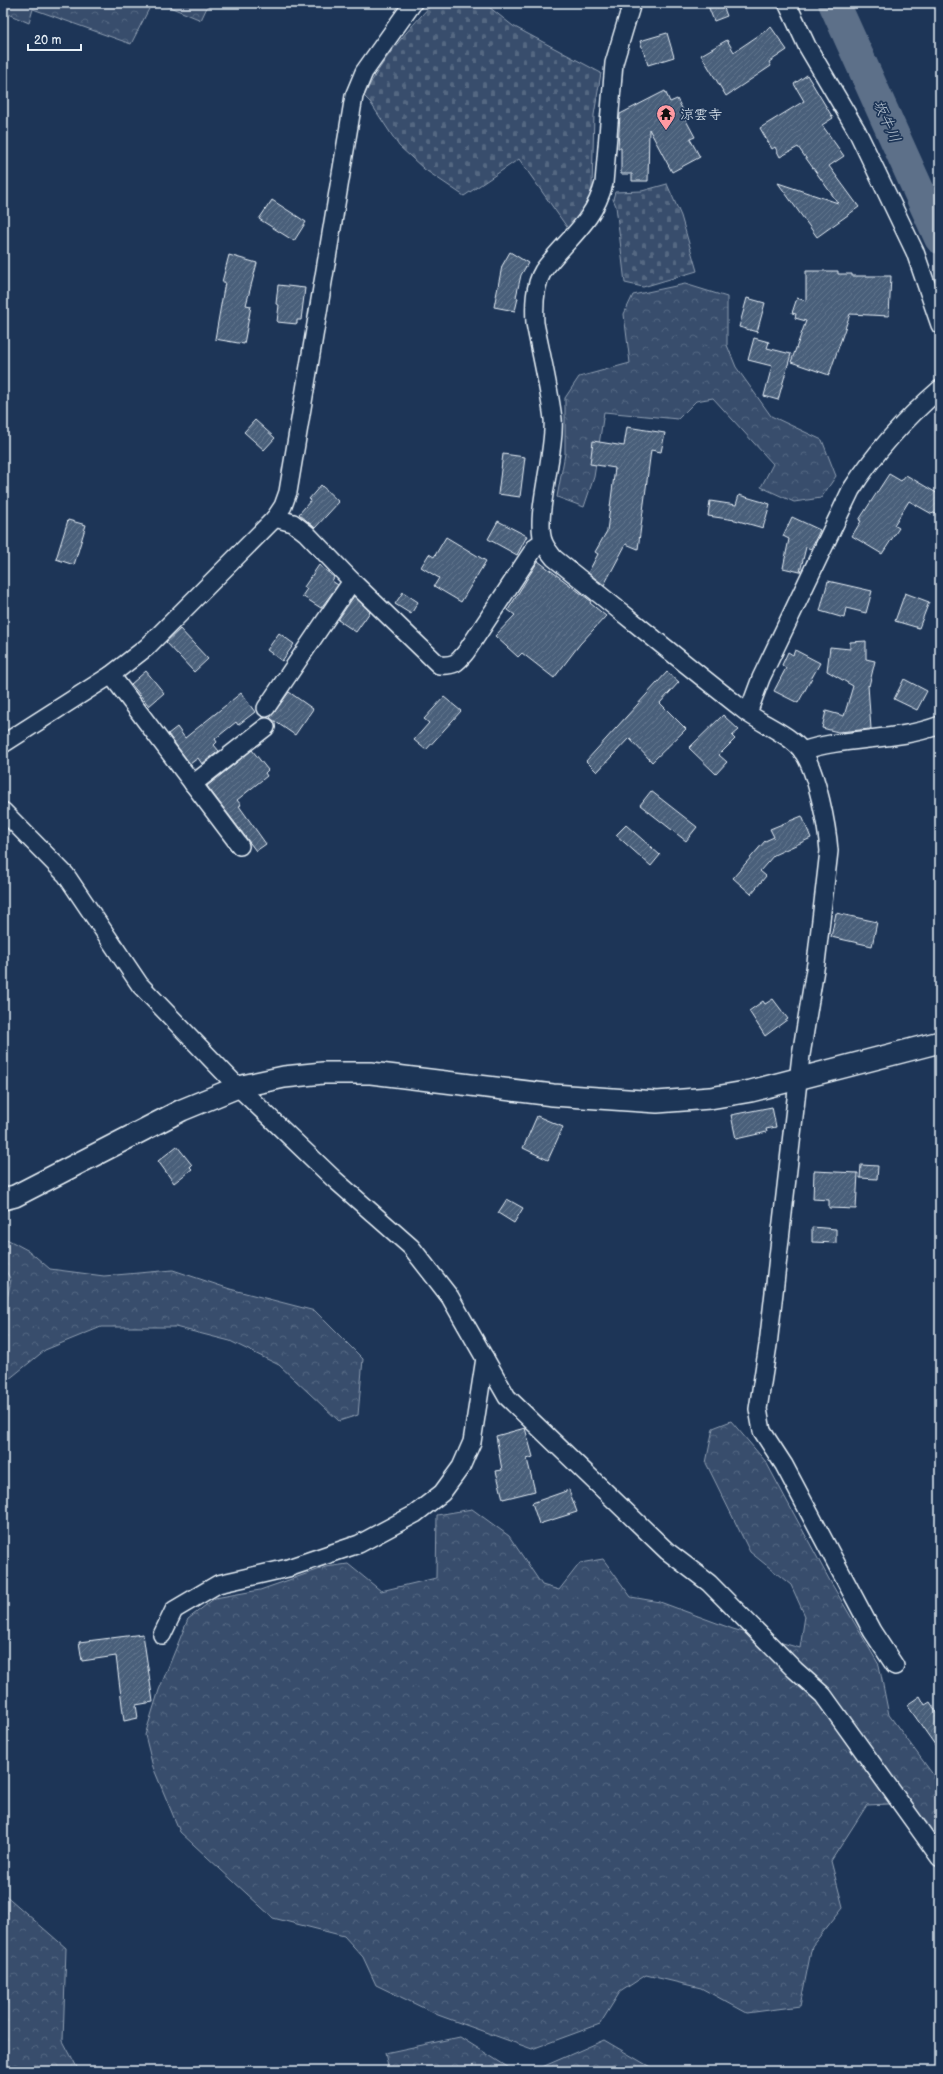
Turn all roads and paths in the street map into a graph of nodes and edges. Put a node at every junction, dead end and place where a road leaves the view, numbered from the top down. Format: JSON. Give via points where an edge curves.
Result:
{"nodes":[{"id":1,"x":413,"y":3,"type":"edge"},
{"id":2,"x":632,"y":3,"type":"edge"},
{"id":3,"x":787,"y":3,"type":"edge"},
{"id":4,"x":940,"y":325,"type":"edge"},
{"id":5,"x":940,"y":389,"type":"edge"},
{"id":6,"x":275,"y":518,"type":"junction"},
{"id":7,"x":543,"y":542,"type":"junction"},
{"id":8,"x":352,"y":581,"type":"junction"},
{"id":9,"x":111,"y":675,"type":"junction"},
{"id":10,"x":266,"y":708,"type":"dead end"},
{"id":11,"x":748,"y":713,"type":"junction"},
{"id":12,"x":940,"y":725,"type":"edge"},
{"id":13,"x":266,"y":727,"type":"dead end"},
{"id":14,"x":3,"y":744,"type":"edge"},
{"id":15,"x":802,"y":751,"type":"junction"},
{"id":16,"x":193,"y":784,"type":"junction"},
{"id":17,"x":3,"y":811,"type":"edge"},
{"id":18,"x":240,"y":846,"type":"dead end"},
{"id":19,"x":940,"y":1042,"type":"edge"},
{"id":20,"x":799,"y":1078,"type":"junction"},
{"id":21,"x":238,"y":1087,"type":"junction"},
{"id":22,"x":3,"y":1200,"type":"edge"},
{"id":23,"x":485,"y":1358,"type":"junction"},
{"id":24,"x":162,"y":1635,"type":"dead end"},
{"id":25,"x":894,"y":1666,"type":"dead end"},
{"id":26,"x":940,"y":1858,"type":"edge"}],
"edges":[{"from":1,"to":6,"type":"street","via":[[364,72],[354,96],[288,492]]},
{"from":2,"to":7,"type":"street","via":[[614,63],[604,183],[600,198],[585,224],[543,272],[537,287],[535,323],[552,419],[553,441],[541,513]]},
{"from":3,"to":4,"type":"street","via":[[807,46],[857,130],[915,252]]},
{"from":5,"to":11,"type":"street","via":[[917,408],[883,444],[851,490],[761,678]]},
{"from":6,"to":8,"type":"street","via":[[293,523],[306,533]]},
{"from":6,"to":9,"type":"street","via":[[146,646]]},
{"from":7,"to":8,"type":"street","via":[[536,546],[466,652],[458,662],[450,666],[440,665],[431,658]]},
{"from":7,"to":11,"type":"street","via":[[554,558]]},
{"from":8,"to":10,"type":"street"},
{"from":9,"to":14,"type":"street"},
{"from":9,"to":16,"type":"street"},
{"from":11,"to":15,"type":"street","via":[[786,737]]},
{"from":12,"to":15,"type":"street","via":[[906,735],[836,742]]},
{"from":13,"to":16,"type":"street"},
{"from":15,"to":20,"type":"street","via":[[811,769],[827,832],[829,851]]},
{"from":16,"to":18,"type":"street"},
{"from":17,"to":21,"type":"street","via":[[66,875],[140,985]]},
{"from":19,"to":20,"type":"street"},
{"from":20,"to":21,"type":"street","via":[[710,1098],[657,1102],[553,1095],[371,1073],[300,1075]]},
{"from":20,"to":25,"type":"street","via":[[768,1345],[758,1408],[762,1431],[784,1465],[872,1631]]},
{"from":21,"to":22,"type":"street","via":[[162,1119]]},
{"from":21,"to":23,"type":"street","via":[[411,1248],[450,1297]]},
{"from":23,"to":24,"type":"street","via":[[472,1442],[461,1466],[442,1494],[415,1514],[359,1544],[288,1568],[218,1584],[174,1610]]},
{"from":23,"to":26,"type":"street","via":[[507,1397],[667,1551],[709,1584],[823,1695]]}]}
